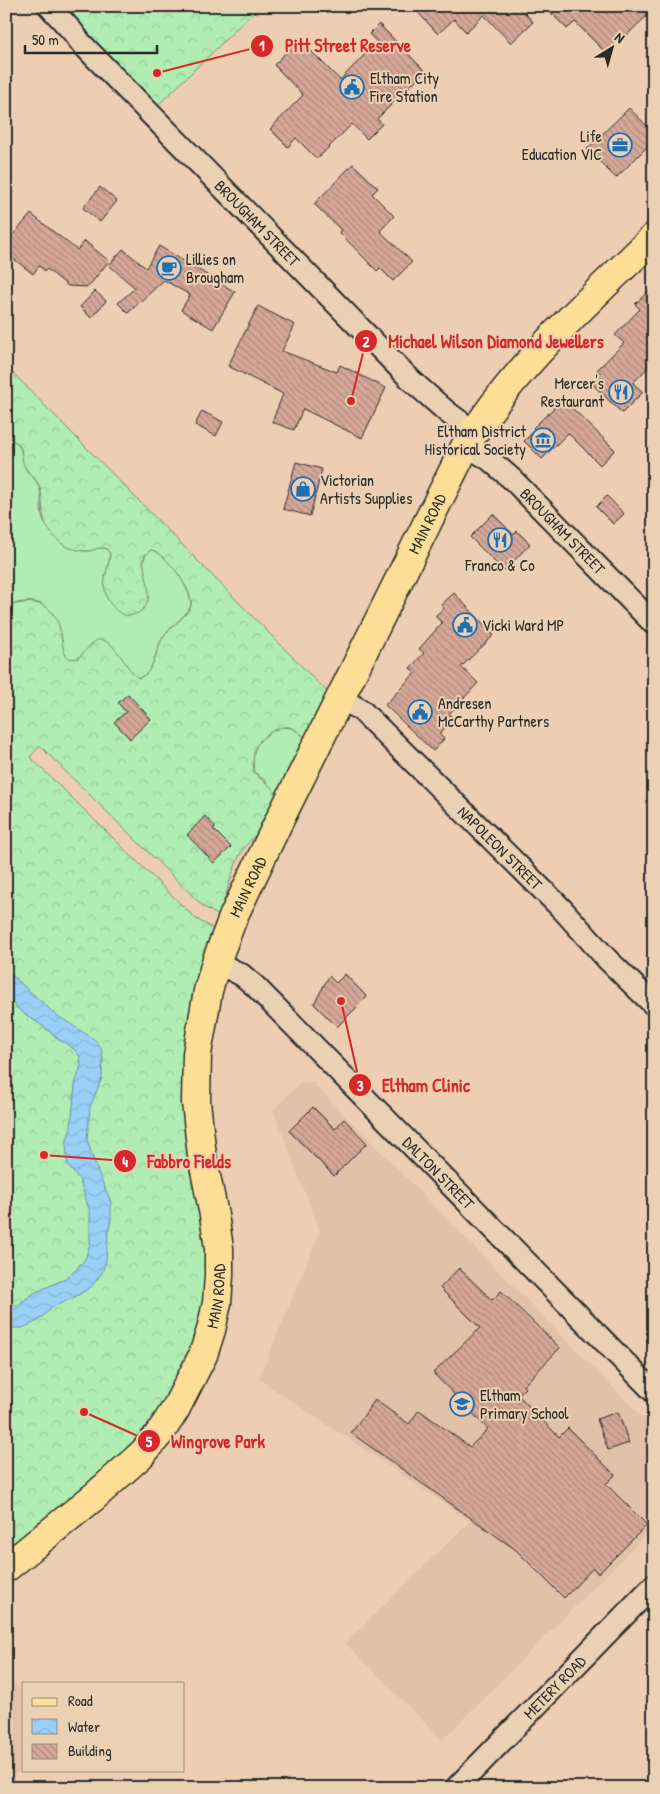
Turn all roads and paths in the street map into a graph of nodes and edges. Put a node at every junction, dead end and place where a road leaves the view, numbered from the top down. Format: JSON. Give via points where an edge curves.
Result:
{"nodes":[{"id":1,"x":54,"y":11,"type":"edge"},
{"id":2,"x":654,"y":237,"type":"edge"},
{"id":3,"x":470,"y":439,"type":"junction"},
{"id":4,"x":654,"y":624,"type":"edge"},
{"id":5,"x":340,"y":698,"type":"junction"},
{"id":6,"x":216,"y":962,"type":"junction"},
{"id":7,"x":654,"y":1005,"type":"edge"},
{"id":8,"x":654,"y":1392,"type":"edge"},
{"id":9,"x":6,"y":1568,"type":"edge"},
{"id":10,"x":654,"y":1585,"type":"edge"},
{"id":11,"x":456,"y":1788,"type":"edge"}],
"edges":[{"from":1,"to":3,"type":"street","name":"BROUGHAM STREET","via":[[81,43],[316,285],[447,412]]},
{"from":2,"to":3,"type":"main road","name":"MAIN ROAD","via":[[507,387]]},
{"from":3,"to":4,"type":"street","name":"BROUGHAM STREET"},
{"from":3,"to":5,"type":"main road","name":"MAIN ROAD"},
{"from":5,"to":6,"type":"main road","name":"MAIN ROAD","via":[[234,916]]},
{"from":5,"to":7,"type":"street","name":"NAPOLEON STREET","via":[[361,710]]},
{"from":6,"to":8,"type":"street","name":"DALTON STREET","via":[[242,975],[255,986]]},
{"from":6,"to":9,"type":"main road","name":"MAIN ROAD","via":[[201,1024],[195,1080],[198,1126],[219,1248],[216,1303],[203,1355],[175,1410],[142,1454]]},
{"from":10,"to":11,"type":"street","name":"METERY ROAD"}]}
